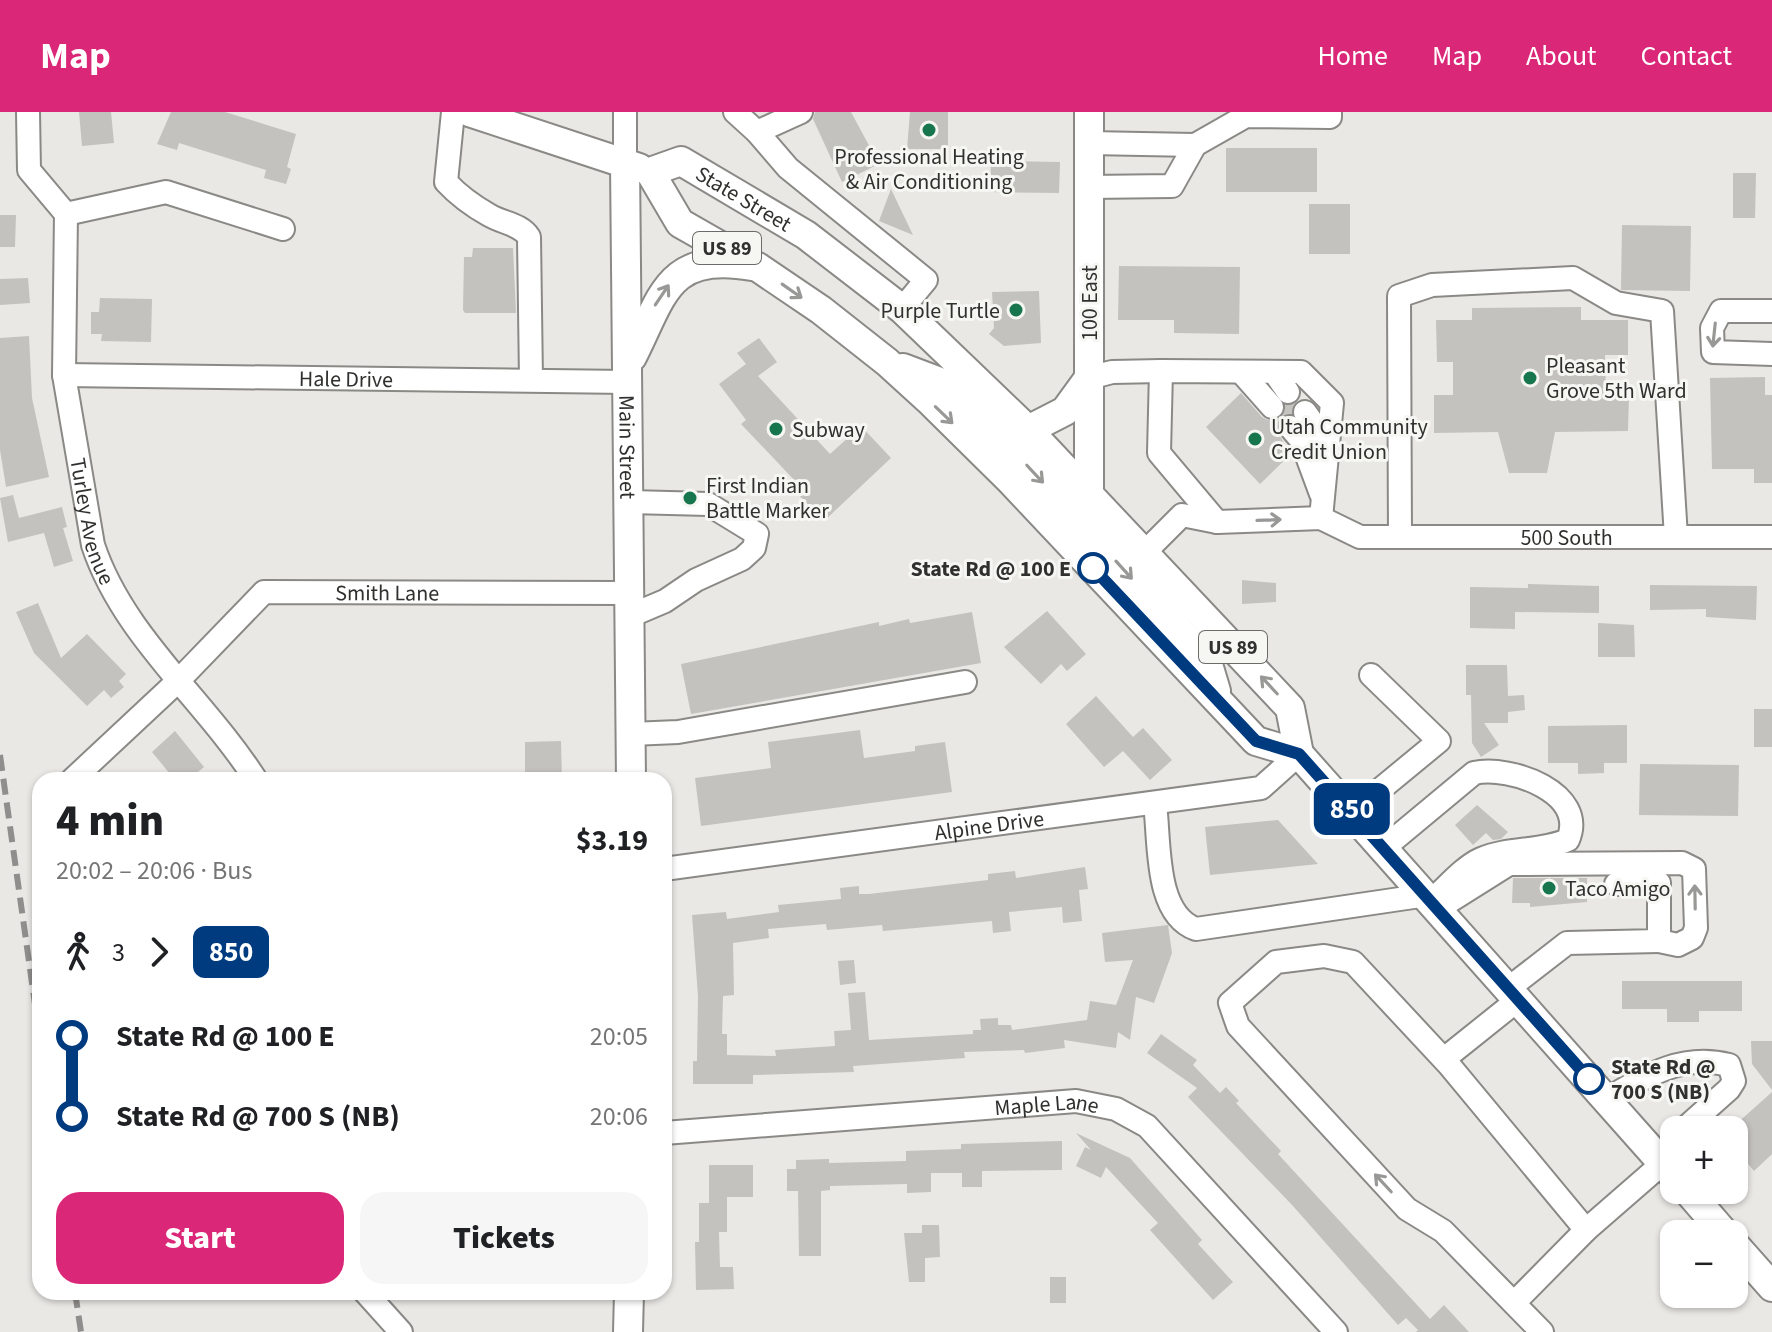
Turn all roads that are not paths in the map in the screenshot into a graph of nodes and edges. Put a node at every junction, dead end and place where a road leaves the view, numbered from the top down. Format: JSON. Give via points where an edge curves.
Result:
{"nodes":[{"id":1,"x":28,"y":112,"type":"edge"},
{"id":2,"x":453,"y":112,"type":"edge"},
{"id":3,"x":469,"y":112,"type":"edge"},
{"id":4,"x":625,"y":112,"type":"edge"},
{"id":5,"x":735,"y":112,"type":"edge"},
{"id":6,"x":801,"y":112,"type":"edge"},
{"id":7,"x":1089,"y":112,"type":"edge"},
{"id":8,"x":1330,"y":112,"type":"edge"},
{"id":9,"x":757,"y":132,"type":"junction"},
{"id":10,"x":1089,"y":143,"type":"junction"},
{"id":11,"x":1195,"y":145,"type":"junction"},
{"id":12,"x":638,"y":168,"type":"junction"},
{"id":13,"x":1089,"y":187,"type":"junction"},
{"id":14,"x":66,"y":214,"type":"junction"},
{"id":15,"x":283,"y":229,"type":"dead end"},
{"id":16,"x":759,"y":268,"type":"junction"},
{"id":17,"x":902,"y":309,"type":"junction"},
{"id":18,"x":1772,"y":311,"type":"edge"},
{"id":19,"x":1772,"y":354,"type":"edge"},
{"id":20,"x":887,"y":362,"type":"junction"},
{"id":21,"x":1161,"y":371,"type":"junction"},
{"id":22,"x":1256,"y":372,"type":"junction"},
{"id":23,"x":628,"y":373,"type":"junction"},
{"id":24,"x":64,"y":375,"type":"junction"},
{"id":25,"x":1089,"y":378,"type":"junction"},
{"id":26,"x":531,"y":380,"type":"junction"},
{"id":27,"x":1028,"y":430,"type":"junction"},
{"id":28,"x":1328,"y":452,"type":"junction"},
{"id":29,"x":1323,"y":498,"type":"junction"},
{"id":30,"x":630,"y":502,"type":"junction"},
{"id":31,"x":1080,"y":503,"type":"junction"},
{"id":32,"x":1217,"y":522,"type":"junction"},
{"id":33,"x":1400,"y":537,"type":"junction"},
{"id":34,"x":1676,"y":537,"type":"junction"},
{"id":35,"x":1772,"y":537,"type":"edge"},
{"id":36,"x":1145,"y":552,"type":"junction"},
{"id":37,"x":632,"y":604,"type":"junction"},
{"id":38,"x":1371,"y":675,"type":"dead end"},
{"id":39,"x":179,"y":680,"type":"junction"},
{"id":40,"x":965,"y":682,"type":"dead end"},
{"id":41,"x":1219,"y":702,"type":"junction"},
{"id":42,"x":631,"y":734,"type":"junction"},
{"id":43,"x":1299,"y":754,"type":"junction"},
{"id":44,"x":81,"y":772,"type":"edge"},
{"id":45,"x":250,"y":772,"type":"edge"},
{"id":46,"x":631,"y":772,"type":"edge"},
{"id":47,"x":1155,"y":804,"type":"junction"},
{"id":48,"x":1354,"y":811,"type":"junction"},
{"id":49,"x":1385,"y":847,"type":"junction"},
{"id":50,"x":672,"y":868,"type":"edge"},
{"id":51,"x":1616,"y":884,"type":"dead end"},
{"id":52,"x":1433,"y":901,"type":"junction"},
{"id":53,"x":1659,"y":941,"type":"junction"},
{"id":54,"x":1514,"y":993,"type":"junction"},
{"id":55,"x":1444,"y":1059,"type":"junction"},
{"id":56,"x":1607,"y":1099,"type":"junction"},
{"id":57,"x":1699,"y":1116,"type":"edge"},
{"id":58,"x":672,"y":1132,"type":"edge"},
{"id":59,"x":1660,"y":1151,"type":"edge"},
{"id":60,"x":1660,"y":1164,"type":"edge"},
{"id":61,"x":1699,"y":1204,"type":"edge"},
{"id":62,"x":1713,"y":1220,"type":"edge"},
{"id":63,"x":1586,"y":1230,"type":"junction"},
{"id":64,"x":1748,"y":1260,"type":"edge"},
{"id":65,"x":1772,"y":1287,"type":"edge"},
{"id":66,"x":372,"y":1300,"type":"edge"},
{"id":67,"x":629,"y":1300,"type":"edge"},
{"id":68,"x":1514,"y":1303,"type":"junction"},
{"id":69,"x":401,"y":1332,"type":"edge"},
{"id":70,"x":628,"y":1332,"type":"edge"},
{"id":71,"x":1336,"y":1332,"type":"edge"},
{"id":72,"x":1542,"y":1332,"type":"edge"}],
"edges":[{"from":1,"to":14,"type":"street","via":[[29,170]]},
{"from":2,"to":26,"type":"street","via":[[446,182],[459,196],[529,237]]},
{"from":3,"to":12,"type":"main road","name":"State Street","number":"US 89"},
{"from":4,"to":12,"type":"street","name":"Main Street"},
{"from":5,"to":9,"type":"street"},
{"from":6,"to":9,"type":"street"},
{"from":7,"to":10,"type":"main road","name":"100 East"},
{"from":8,"to":11,"type":"street","via":[[1330,117],[1246,116]]},
{"from":9,"to":17,"type":"street","via":[[788,168],[926,280]]},
{"from":10,"to":11,"type":"street"},
{"from":10,"to":13,"type":"main road","name":"100 East"},
{"from":11,"to":13,"type":"street","via":[[1172,186]]},
{"from":12,"to":16,"type":"main road","name":"State Street","number":"US 89","via":[[680,223]]},
{"from":12,"to":17,"type":"main road","name":"State Street","number":"US 89","via":[[681,161],[806,235]]},
{"from":12,"to":23,"type":"main road","name":"Main Street"},
{"from":13,"to":25,"type":"main road","name":"100 East"},
{"from":14,"to":15,"type":"street","via":[[166,192]]},
{"from":14,"to":24,"type":"street","name":"Turley Avenue"},
{"from":16,"to":20,"type":"main road","name":"State Street","number":"US 89","one_way":true},
{"from":23,"to":16,"type":"main road","one_way":true,"via":[[655,303],[680,275],[715,264]]},
{"from":17,"to":27,"type":"main road","name":"State Street"},
{"from":18,"to":19,"type":"street","one_way":true,"via":[[1721,311],[1712,328],[1713,352]]},
{"from":20,"to":31,"type":"main road","one_way":true,"via":[[948,385]]},
{"from":20,"to":41,"type":"main road","name":"State Street","number":"US 89","one_way":true,"via":[[1009,479]]},
{"from":21,"to":22,"type":"street"},
{"from":21,"to":25,"type":"street"},
{"from":21,"to":32,"type":"street","via":[[1159,453]]},
{"from":22,"to":22,"type":"street","via":[[1279,400]]},
{"from":22,"to":28,"type":"street","via":[[1301,372],[1332,403]]},
{"from":23,"to":26,"type":"street","name":"Hale Drive"},
{"from":23,"to":30,"type":"main road","name":"Main Street"},
{"from":24,"to":26,"type":"street","name":"Hale Drive"},
{"from":24,"to":39,"type":"street","name":"Turley Avenue","via":[[102,571],[122,607]]},
{"from":25,"to":27,"type":"main road","via":[[1065,411]]},
{"from":25,"to":31,"type":"main road","name":"100 East"},
{"from":27,"to":31,"type":"main road","name":"State Street"},
{"from":28,"to":29,"type":"street"},
{"from":28,"to":29,"type":"street","via":[[1320,433],[1297,420],[1309,434]]},
{"from":32,"to":29,"type":"street","one_way":true},
{"from":29,"to":33,"type":"street","name":"500 South","via":[[1360,537]]},
{"from":30,"to":37,"type":"main road","name":"Main Street"},
{"from":30,"to":37,"type":"street","via":[[708,504],[757,534],[754,548],[742,559],[665,601]]},
{"from":31,"to":36,"type":"main road","name":"State Street"},
{"from":31,"to":41,"type":"main road","one_way":true,"via":[[1207,661]]},
{"from":32,"to":36,"type":"street","via":[[1182,515]]},
{"from":33,"to":34,"type":"street","name":"500 South"},
{"from":33,"to":34,"type":"street","via":[[1399,296],[1432,285],[1573,278],[1616,303],[1662,311]]},
{"from":34,"to":35,"type":"street","name":"500 South"},
{"from":43,"to":36,"type":"main road","name":"State Street","number":"US 89","one_way":true,"via":[[1290,708]]},
{"from":37,"to":39,"type":"street","name":"Smith Lane","via":[[264,592]]},
{"from":37,"to":42,"type":"main road","name":"Main Street"},
{"from":38,"to":48,"type":"street","via":[[1439,741]]},
{"from":39,"to":44,"type":"street","name":"Smith Lane"},
{"from":39,"to":45,"type":"street","name":"Turley Avenue"},
{"from":40,"to":42,"type":"street","via":[[678,732]]},
{"from":41,"to":43,"type":"main road","name":"State Street","number":"US 89","via":[[1256,741]]},
{"from":42,"to":46,"type":"main road","name":"Main Street"},
{"from":43,"to":47,"type":"street","name":"Alpine Drive","via":[[1261,788]]},
{"from":43,"to":48,"type":"main road","name":"State Street","number":"US 89"},
{"from":47,"to":50,"type":"street","name":"Alpine Drive"},
{"from":47,"to":52,"type":"street","via":[[1166,892],[1184,925],[1196,929]]},
{"from":48,"to":49,"type":"main road","name":"State Street","number":"US 89"},
{"from":49,"to":52,"type":"main road","name":"State Street","number":"US 89"},
{"from":49,"to":52,"type":"street","via":[[1474,773],[1527,776],[1558,800],[1573,829],[1568,840],[1478,860]]},
{"from":51,"to":53,"type":"street","via":[[1659,883]]},
{"from":53,"to":52,"type":"street","one_way":true,"via":[[1678,945],[1692,938],[1696,928],[1694,869],[1682,863],[1509,864]]},
{"from":52,"to":54,"type":"main road","name":"State Street","number":"US 89"},
{"from":53,"to":54,"type":"street","via":[[1567,943]]},
{"from":54,"to":55,"type":"street"},
{"from":54,"to":56,"type":"main road","name":"State Street","number":"US 89"},
{"from":55,"to":63,"type":"street"},
{"from":68,"to":55,"type":"street","one_way":true,"via":[[1443,1231],[1407,1209],[1238,1026],[1230,1003],[1276,962],[1324,956],[1353,962]]},
{"from":56,"to":57,"type":"street","via":[[1668,1066],[1729,1065],[1734,1081]]},
{"from":56,"to":59,"type":"main road","name":"State Street","number":"US 89"},
{"from":58,"to":71,"type":"street","name":"Maple Lane","via":[[1076,1101],[1116,1109],[1147,1126]]},
{"from":60,"to":63,"type":"street"},
{"from":61,"to":62,"type":"main road"},
{"from":63,"to":68,"type":"street"},
{"from":64,"to":65,"type":"main road"},
{"from":66,"to":69,"type":"street"},
{"from":67,"to":70,"type":"main road"},
{"from":68,"to":72,"type":"street"}]}
